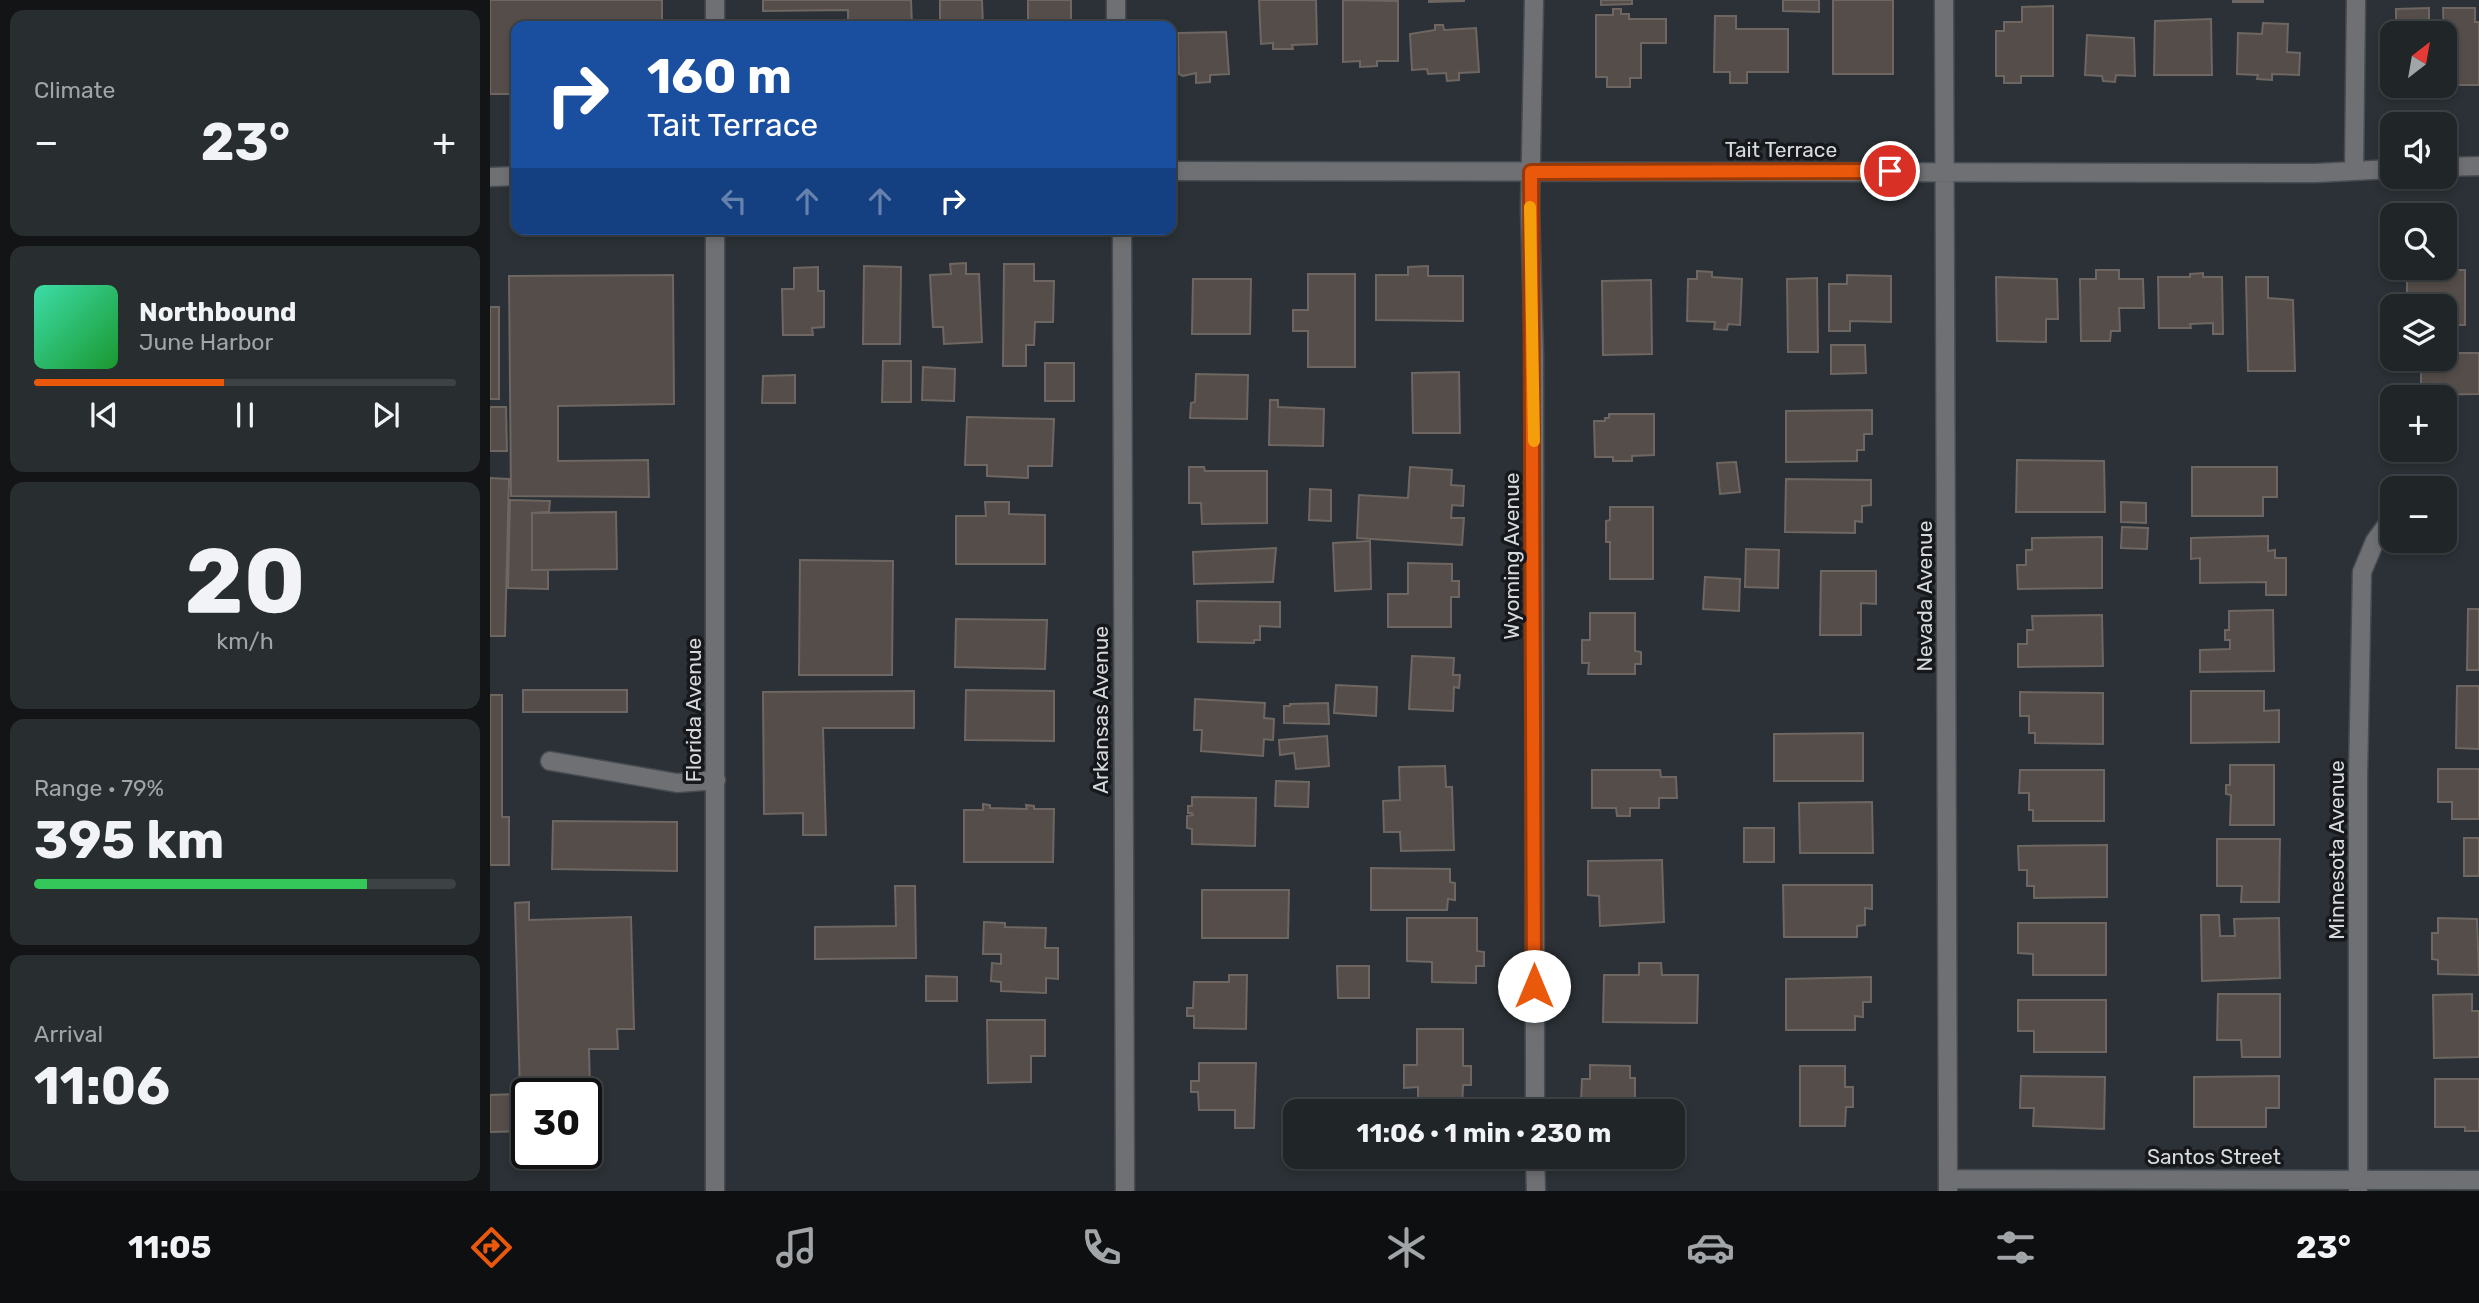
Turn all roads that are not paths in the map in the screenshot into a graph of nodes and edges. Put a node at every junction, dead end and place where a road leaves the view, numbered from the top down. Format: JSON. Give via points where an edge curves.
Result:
{"nodes":[{"id":1,"x":715,"y":0,"type":"edge"},
{"id":2,"x":1116,"y":0,"type":"edge"},
{"id":3,"x":1534,"y":0,"type":"edge"},
{"id":4,"x":1944,"y":0,"type":"edge"},
{"id":5,"x":2356,"y":0,"type":"edge"},
{"id":6,"x":715,"y":21,"type":"edge"},
{"id":7,"x":1116,"y":21,"type":"edge"},
{"id":8,"x":2479,"y":166,"type":"edge"},
{"id":9,"x":2457,"y":167,"type":"edge"},
{"id":10,"x":2380,"y":170,"type":"edge"},
{"id":11,"x":1176,"y":171,"type":"edge"},
{"id":12,"x":1945,"y":171,"type":"junction"},
{"id":13,"x":2354,"y":171,"type":"junction"},
{"id":14,"x":1531,"y":172,"type":"junction"},
{"id":15,"x":511,"y":176,"type":"edge"},
{"id":16,"x":490,"y":177,"type":"edge"},
{"id":17,"x":715,"y":235,"type":"edge"},
{"id":18,"x":1122,"y":235,"type":"edge"},
{"id":19,"x":2380,"y":534,"type":"edge"},
{"id":20,"x":550,"y":761,"type":"dead end"},
{"id":21,"x":716,"y":780,"type":"junction"},
{"id":22,"x":1535,"y":1099,"type":"edge"},
{"id":23,"x":1535,"y":1169,"type":"edge"},
{"id":24,"x":2479,"y":1180,"type":"edge"},
{"id":25,"x":1948,"y":1185,"type":"edge"},
{"id":26,"x":2358,"y":1185,"type":"edge"},
{"id":27,"x":715,"y":1191,"type":"edge"},
{"id":28,"x":1125,"y":1191,"type":"edge"},
{"id":29,"x":1536,"y":1191,"type":"edge"}],
"edges":[{"from":1,"to":6,"type":"street"},
{"from":2,"to":7,"type":"street"},
{"from":3,"to":14,"type":"street","name":"Wyoming Avenue"},
{"from":4,"to":12,"type":"street","name":"Nevada Avenue"},
{"from":5,"to":13,"type":"street"},
{"from":8,"to":9,"type":"street"},
{"from":10,"to":13,"type":"street","name":"Tait Terrace"},
{"from":11,"to":14,"type":"street","name":"Tait Terrace"},
{"from":12,"to":13,"type":"street","name":"Tait Terrace"},
{"from":12,"to":14,"type":"street","name":"Tait Terrace"},
{"from":12,"to":25,"type":"street","name":"Nevada Avenue"},
{"from":14,"to":22,"type":"street","name":"Wyoming Avenue"},
{"from":15,"to":16,"type":"street"},
{"from":17,"to":21,"type":"street","name":"Florida Avenue"},
{"from":18,"to":28,"type":"street","name":"Arkansas Avenue"},
{"from":19,"to":26,"type":"street","name":"Minnesota Avenue","via":[[2362,572]]},
{"from":20,"to":21,"type":"street","via":[[677,783]]},
{"from":21,"to":27,"type":"street","name":"Florida Avenue"},
{"from":23,"to":29,"type":"street"},
{"from":24,"to":26,"type":"street","name":"Santos Street"},
{"from":25,"to":26,"type":"street","name":"Santos Street"}]}
